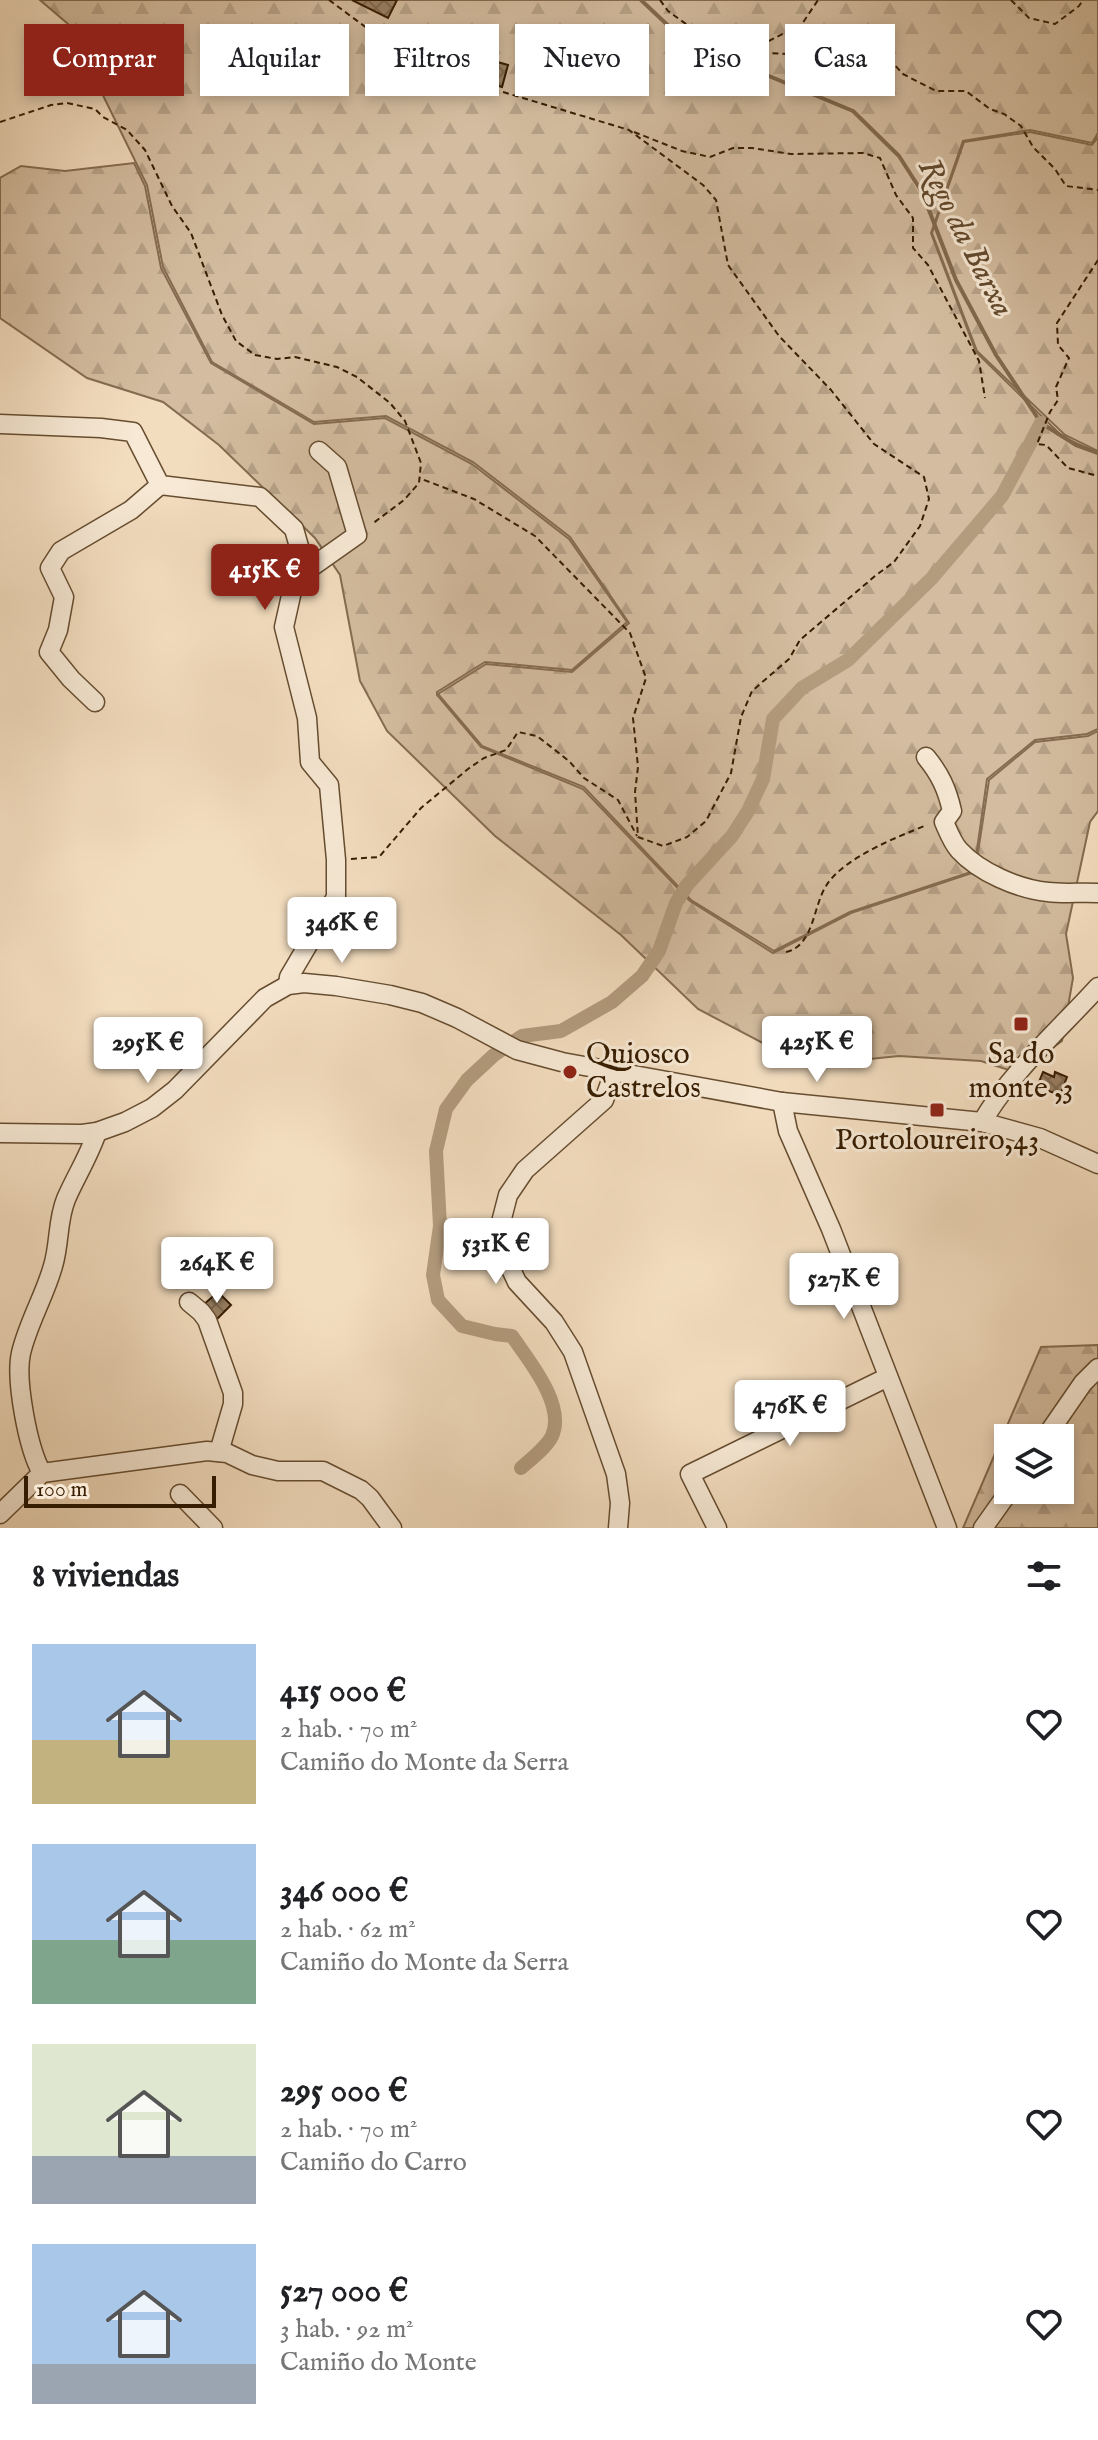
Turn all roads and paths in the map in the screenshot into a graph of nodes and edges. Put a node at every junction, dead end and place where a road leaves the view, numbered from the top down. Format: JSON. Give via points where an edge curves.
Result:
{"nodes":[{"id":1,"x":329,"y":0,"type":"edge"},
{"id":2,"x":660,"y":0,"type":"edge"},
{"id":3,"x":818,"y":0,"type":"edge"},
{"id":4,"x":1011,"y":0,"type":"edge"},
{"id":5,"x":1083,"y":0,"type":"edge"},
{"id":6,"x":686,"y":24,"type":"edge"},
{"id":7,"x":769,"y":41,"type":"edge"},
{"id":8,"x":769,"y":53,"type":"edge"},
{"id":9,"x":0,"y":122,"type":"edge"},
{"id":10,"x":629,"y":130,"type":"junction"},
{"id":11,"x":1098,"y":190,"type":"edge"},
{"id":12,"x":1098,"y":260,"type":"edge"},
{"id":13,"x":985,"y":398,"type":"dead end"},
{"id":14,"x":0,"y":424,"type":"edge"},
{"id":15,"x":319,"y":451,"type":"dead end"},
{"id":16,"x":1098,"y":476,"type":"edge"},
{"id":17,"x":419,"y":478,"type":"junction"},
{"id":18,"x":160,"y":485,"type":"junction"},
{"id":19,"x":357,"y":535,"type":"junction"},
{"id":20,"x":306,"y":571,"type":"junction"},
{"id":21,"x":95,"y":702,"type":"dead end"},
{"id":22,"x":926,"y":757,"type":"dead end"},
{"id":23,"x":944,"y":822,"type":"junction"},
{"id":24,"x":638,"y":837,"type":"junction"},
{"id":25,"x":336,"y":860,"type":"junction"},
{"id":26,"x":1098,"y":893,"type":"edge"},
{"id":27,"x":786,"y":952,"type":"dead end"},
{"id":28,"x":288,"y":985,"type":"junction"},
{"id":29,"x":1098,"y":987,"type":"edge"},
{"id":30,"x":614,"y":1072,"type":"junction"},
{"id":31,"x":782,"y":1102,"type":"junction"},
{"id":32,"x":982,"y":1122,"type":"junction"},
{"id":33,"x":97,"y":1132,"type":"junction"},
{"id":34,"x":0,"y":1133,"type":"edge"},
{"id":35,"x":1098,"y":1164,"type":"edge"},
{"id":36,"x":189,"y":1302,"type":"dead end"},
{"id":37,"x":1098,"y":1368,"type":"edge"},
{"id":38,"x":888,"y":1377,"type":"junction"},
{"id":39,"x":1055,"y":1424,"type":"edge"},
{"id":40,"x":219,"y":1452,"type":"junction"},
{"id":41,"x":42,"y":1473,"type":"junction"},
{"id":42,"x":180,"y":1494,"type":"dead end"},
{"id":43,"x":1000,"y":1504,"type":"edge"},
{"id":44,"x":0,"y":1514,"type":"edge"},
{"id":45,"x":213,"y":1528,"type":"edge"},
{"id":46,"x":392,"y":1528,"type":"edge"},
{"id":47,"x":618,"y":1528,"type":"edge"},
{"id":48,"x":717,"y":1528,"type":"edge"},
{"id":49,"x":947,"y":1528,"type":"edge"},
{"id":50,"x":983,"y":1528,"type":"edge"}],
"edges":[{"from":1,"to":10,"type":"path","via":[[440,77]]},
{"from":2,"to":6,"type":"path"},
{"from":3,"to":7,"type":"path","via":[[802,24]]},
{"from":4,"to":5,"type":"path","via":[[1029,18],[1055,24]]},
{"from":8,"to":11,"type":"path","via":[[823,55],[832,62],[852,55],[890,60],[903,74],[936,91],[966,91],[1021,126],[1066,186]]},
{"from":9,"to":17,"type":"path","via":[[67,103],[95,109],[127,130],[145,150],[191,233],[236,341],[255,355],[295,357],[357,377],[405,421],[421,463]]},
{"from":10,"to":13,"type":"path","via":[[710,157],[752,148],[880,158],[913,218],[913,248],[928,265],[979,361]]},
{"from":10,"to":24,"type":"path","via":[[716,200],[728,265],[779,336],[874,444],[924,477],[929,499],[920,526],[894,562],[800,640],[789,659],[752,691],[741,717],[731,773],[706,821],[687,837],[663,846]]},
{"from":12,"to":16,"type":"path","via":[[1057,323],[1058,345],[1069,358],[1056,387],[1058,400],[1037,444],[1046,445],[1068,468]]},
{"from":14,"to":18,"type":"street","via":[[133,432]]},
{"from":15,"to":19,"type":"street","via":[[337,467]]},
{"from":17,"to":19,"type":"path","via":[[404,500]]},
{"from":17,"to":24,"type":"path","via":[[474,499],[535,536],[630,633],[646,678],[633,718]]},
{"from":18,"to":20,"type":"street","via":[[260,497],[294,529]]},
{"from":18,"to":21,"type":"street","via":[[131,510],[61,551],[50,568],[64,597],[49,652]]},
{"from":19,"to":20,"type":"street"},
{"from":20,"to":25,"type":"street","via":[[292,591],[284,627],[307,718],[310,762],[329,785]]},
{"from":22,"to":23,"type":"street","via":[[947,790],[952,811]]},
{"from":23,"to":26,"type":"street","via":[[970,860],[1000,877],[1050,893]]},
{"from":23,"to":27,"type":"path","via":[[890,842],[837,873],[823,891],[803,942]]},
{"from":24,"to":25,"type":"path","via":[[618,800],[537,736],[518,732],[506,750],[484,758],[421,808],[379,857]]},
{"from":25,"to":28,"type":"street","via":[[336,897]]},
{"from":28,"to":30,"type":"street","via":[[336,986],[422,1003],[517,1050]]},
{"from":28,"to":33,"type":"street","via":[[265,998],[164,1100]]},
{"from":29,"to":32,"type":"street","via":[[1023,1066]]},
{"from":30,"to":31,"type":"street"},
{"from":30,"to":47,"type":"street","via":[[604,1100],[525,1170],[508,1195],[499,1230],[517,1282],[573,1352],[616,1474]]},
{"from":31,"to":32,"type":"street"},
{"from":31,"to":38,"type":"street","via":[[788,1131]]},
{"from":32,"to":35,"type":"street","via":[[1040,1138]]},
{"from":33,"to":34,"type":"street"},
{"from":33,"to":41,"type":"street","via":[[59,1217],[53,1265],[18,1367],[27,1429]]},
{"from":36,"to":40,"type":"street","via":[[207,1320],[233,1393]]},
{"from":37,"to":39,"type":"street"},
{"from":38,"to":48,"type":"street","via":[[690,1474]]},
{"from":38,"to":49,"type":"street"},
{"from":40,"to":41,"type":"street"},
{"from":40,"to":46,"type":"street","via":[[278,1471],[323,1471],[361,1490]]},
{"from":41,"to":44,"type":"street"},
{"from":42,"to":45,"type":"street"},
{"from":43,"to":50,"type":"street"}]}
